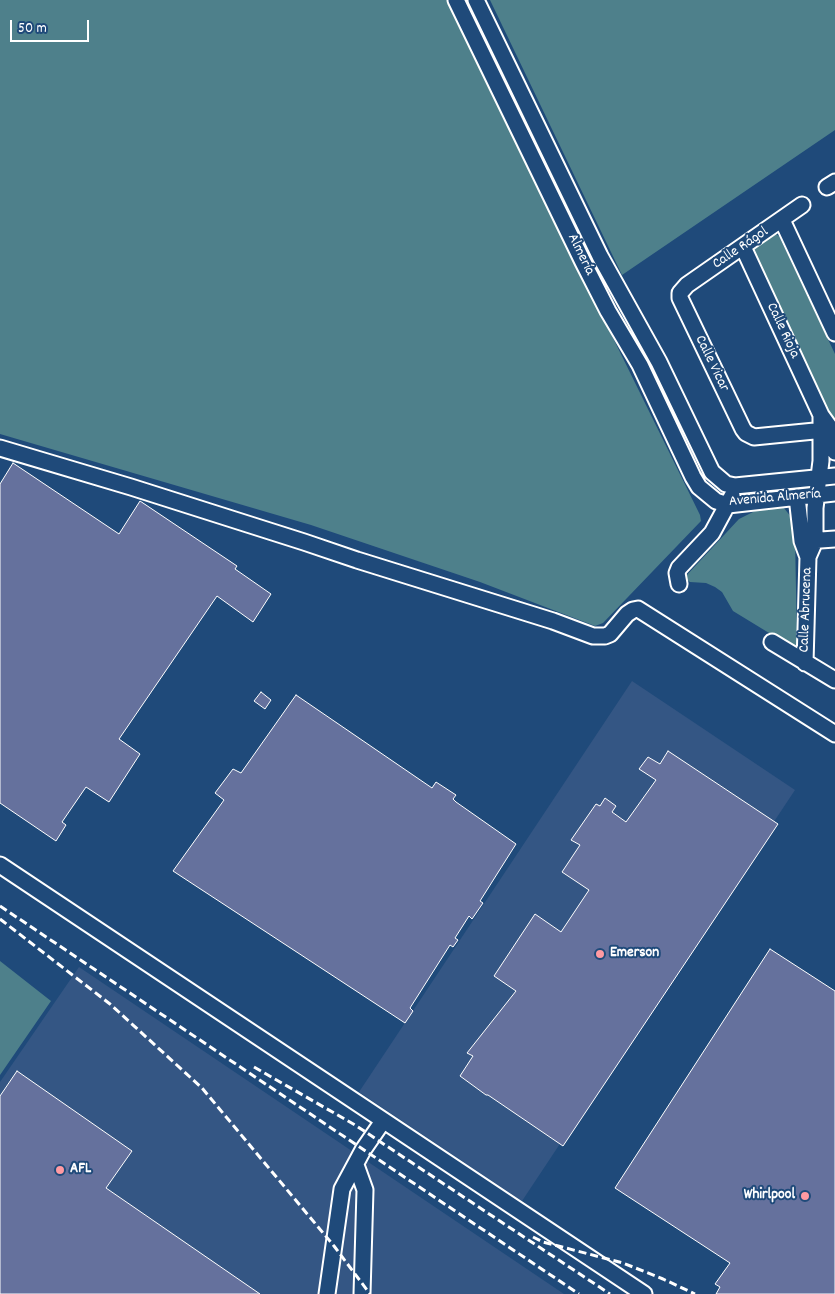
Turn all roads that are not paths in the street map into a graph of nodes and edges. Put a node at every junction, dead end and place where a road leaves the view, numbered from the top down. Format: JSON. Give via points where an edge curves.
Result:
{"nodes":[{"id":1,"x":456,"y":0,"type":"edge"},
{"id":2,"x":476,"y":0,"type":"edge"},
{"id":3,"x":514,"y":77,"type":"junction"},
{"id":4,"x":497,"y":85,"type":"junction"},
{"id":5,"x":802,"y":205,"type":"dead end"},
{"id":6,"x":782,"y":220,"type":"junction"},
{"id":7,"x":743,"y":247,"type":"junction"},
{"id":8,"x":600,"y":256,"type":"junction"},
{"id":9,"x":583,"y":262,"type":"junction"},
{"id":10,"x":680,"y":293,"type":"joint"},
{"id":11,"x":835,"y":333,"type":"edge"},
{"id":12,"x":828,"y":430,"type":"edge"},
{"id":13,"x":0,"y":448,"type":"edge"},
{"id":14,"x":835,"y":452,"type":"edge"},
{"id":15,"x":835,"y":476,"type":"edge"},
{"id":16,"x":819,"y":477,"type":"junction"},
{"id":17,"x":718,"y":478,"type":"joint"},
{"id":18,"x":736,"y":486,"type":"junction"},
{"id":19,"x":835,"y":493,"type":"edge"},
{"id":20,"x":816,"y":496,"type":"junction"},
{"id":21,"x":797,"y":498,"type":"junction"},
{"id":22,"x":722,"y":503,"type":"junction"},
{"id":23,"x":835,"y":539,"type":"edge"},
{"id":24,"x":808,"y":541,"type":"junction"},
{"id":25,"x":679,"y":584,"type":"dead end"},
{"id":26,"x":772,"y":642,"type":"dead end"},
{"id":27,"x":805,"y":663,"type":"junction"},
{"id":28,"x":835,"y":680,"type":"edge"},
{"id":29,"x":835,"y":734,"type":"edge"},
{"id":30,"x":0,"y":865,"type":"edge"},
{"id":31,"x":383,"y":1121,"type":"junction"},
{"id":32,"x":356,"y":1165,"type":"junction"},
{"id":33,"x":326,"y":1294,"type":"edge"},
{"id":34,"x":362,"y":1294,"type":"edge"},
{"id":35,"x":644,"y":1294,"type":"edge"}],
"edges":[{"from":1,"to":4,"type":"street","name":"Almería"},
{"from":2,"to":3,"type":"street","name":"Almería"},
{"from":3,"to":4,"type":"street"},
{"from":3,"to":8,"type":"street","name":"Almería"},
{"from":4,"to":9,"type":"street","name":"Almería"},
{"from":5,"to":6,"type":"street","name":"Calle Rágol"},
{"from":6,"to":7,"type":"street","name":"Calle Rágol"},
{"from":6,"to":11,"type":"street"},
{"from":7,"to":10,"type":"street","name":"Calle Rágol"},
{"from":7,"to":12,"type":"street","name":"Calle Rioja"},
{"from":8,"to":9,"type":"street"},
{"from":8,"to":17,"type":"street","name":"Almería","via":[[659,362],[707,465]]},
{"from":9,"to":22,"type":"street","name":"Almería","via":[[644,372],[693,477],[699,487]]},
{"from":10,"to":12,"type":"street","name":"Calle Vicar","via":[[681,303],[746,433],[754,437]]},
{"from":12,"to":14,"type":"street","name":"Calle Rioja"},
{"from":12,"to":16,"type":"street","via":[[821,452]]},
{"from":13,"to":29,"type":"street","via":[[593,636],[610,634],[627,614],[638,610]]},
{"from":15,"to":16,"type":"street","name":"Avenida Almería"},
{"from":16,"to":18,"type":"street","name":"Avenida Almería"},
{"from":16,"to":20,"type":"street"},
{"from":17,"to":18,"type":"street","name":"Avenida Almería"},
{"from":18,"to":22,"type":"street"},
{"from":19,"to":20,"type":"street","name":"Avenida Almería"},
{"from":20,"to":21,"type":"street","name":"Avenida Almería"},
{"from":20,"to":24,"type":"street","name":"Calle Abrucena"},
{"from":21,"to":22,"type":"street","name":"Avenida Almería"},
{"from":21,"to":24,"type":"street"},
{"from":22,"to":25,"type":"street","via":[[712,533],[679,568]]},
{"from":23,"to":24,"type":"street"},
{"from":24,"to":27,"type":"street","name":"Calle Abrucena"},
{"from":26,"to":27,"type":"street"},
{"from":27,"to":28,"type":"street"},
{"from":30,"to":31,"type":"street"},
{"from":31,"to":32,"type":"street"},
{"from":31,"to":35,"type":"street"},
{"from":32,"to":33,"type":"street","via":[[341,1194]]},
{"from":32,"to":34,"type":"street","via":[[365,1190]]}]}
